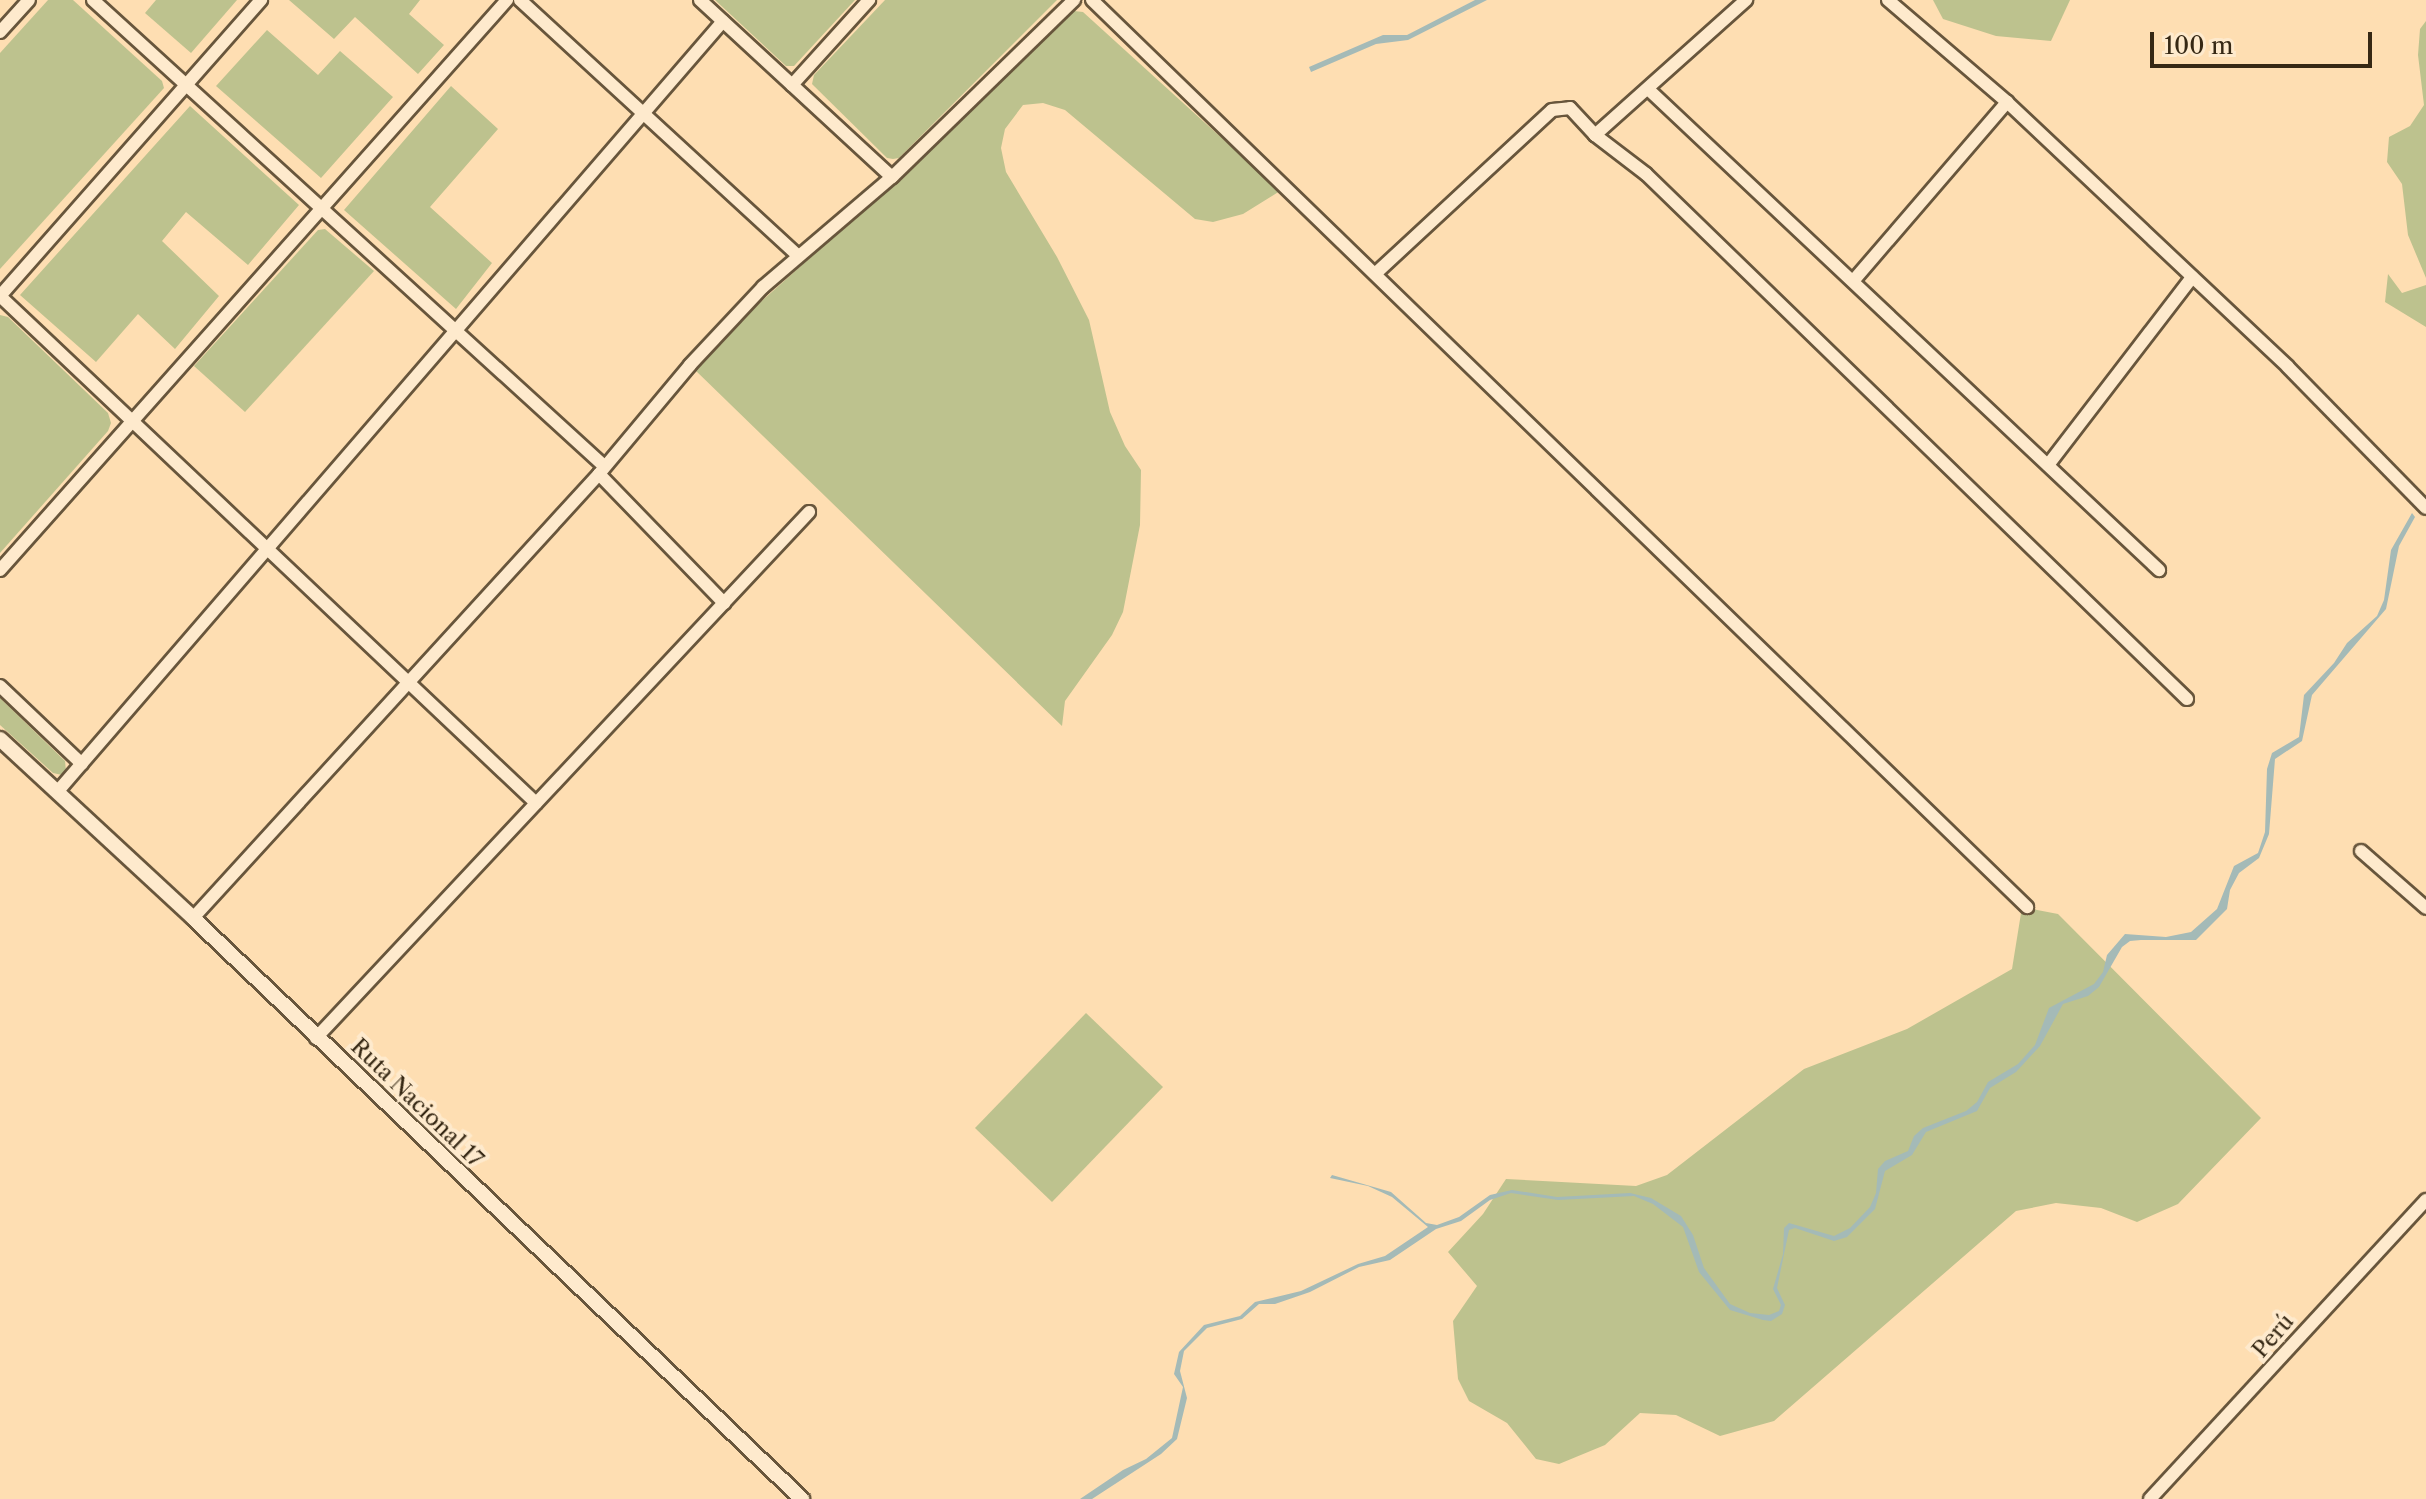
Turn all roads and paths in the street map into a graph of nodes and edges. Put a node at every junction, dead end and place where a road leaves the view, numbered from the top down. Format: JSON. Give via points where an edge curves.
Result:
{"nodes":[{"id":1,"x":29,"y":0,"type":"edge"},
{"id":2,"x":93,"y":0,"type":"edge"},
{"id":3,"x":261,"y":0,"type":"edge"},
{"id":4,"x":507,"y":0,"type":"edge"},
{"id":5,"x":520,"y":0,"type":"edge"},
{"id":6,"x":700,"y":0,"type":"edge"},
{"id":7,"x":869,"y":0,"type":"edge"},
{"id":8,"x":1074,"y":0,"type":"edge"},
{"id":9,"x":1092,"y":0,"type":"edge"},
{"id":10,"x":1746,"y":0,"type":"edge"},
{"id":11,"x":1888,"y":0,"type":"edge"},
{"id":12,"x":723,"y":21,"type":"junction"},
{"id":13,"x":0,"y":32,"type":"edge"},
{"id":14,"x":186,"y":85,"type":"junction"},
{"id":15,"x":792,"y":85,"type":"junction"},
{"id":16,"x":1648,"y":89,"type":"junction"},
{"id":17,"x":2007,"y":102,"type":"junction"},
{"id":18,"x":643,"y":114,"type":"junction"},
{"id":19,"x":1595,"y":135,"type":"junction"},
{"id":20,"x":892,"y":177,"type":"junction"},
{"id":21,"x":322,"y":208,"type":"junction"},
{"id":22,"x":798,"y":256,"type":"junction"},
{"id":23,"x":1375,"y":274,"type":"junction"},
{"id":24,"x":2192,"y":277,"type":"junction"},
{"id":25,"x":1854,"y":280,"type":"junction"},
{"id":26,"x":0,"y":296,"type":"edge"},
{"id":27,"x":456,"y":331,"type":"junction"},
{"id":28,"x":132,"y":421,"type":"junction"},
{"id":29,"x":2048,"y":465,"type":"junction"},
{"id":30,"x":602,"y":470,"type":"junction"},
{"id":31,"x":2421,"y":504,"type":"edge"},
{"id":32,"x":809,"y":512,"type":"dead end"},
{"id":33,"x":267,"y":549,"type":"junction"},
{"id":34,"x":0,"y":570,"type":"edge"},
{"id":35,"x":2159,"y":570,"type":"dead end"},
{"id":36,"x":724,"y":603,"type":"junction"},
{"id":37,"x":410,"y":684,"type":"junction"},
{"id":38,"x":0,"y":686,"type":"edge"},
{"id":39,"x":2187,"y":699,"type":"dead end"},
{"id":40,"x":0,"y":739,"type":"edge"},
{"id":41,"x":82,"y":764,"type":"junction"},
{"id":42,"x":58,"y":791,"type":"junction"},
{"id":43,"x":536,"y":803,"type":"junction"},
{"id":44,"x":2361,"y":851,"type":"dead end"},
{"id":45,"x":2027,"y":907,"type":"dead end"},
{"id":46,"x":2426,"y":908,"type":"edge"},
{"id":47,"x":193,"y":918,"type":"junction"},
{"id":48,"x":316,"y":1038,"type":"junction"},
{"id":49,"x":2426,"y":1200,"type":"edge"},
{"id":50,"x":802,"y":1499,"type":"edge"},
{"id":51,"x":2150,"y":1499,"type":"edge"}],
"edges":[{"from":1,"to":13,"type":"street"},
{"from":2,"to":14,"type":"street"},
{"from":3,"to":14,"type":"street"},
{"from":4,"to":21,"type":"street"},
{"from":5,"to":18,"type":"street"},
{"from":6,"to":12,"type":"street"},
{"from":7,"to":15,"type":"street"},
{"from":8,"to":20,"type":"street"},
{"from":9,"to":23,"type":"street"},
{"from":10,"to":16,"type":"street"},
{"from":11,"to":17,"type":"street"},
{"from":12,"to":15,"type":"street"},
{"from":12,"to":18,"type":"street"},
{"from":14,"to":21,"type":"street"},
{"from":14,"to":26,"type":"street"},
{"from":15,"to":20,"type":"street"},
{"from":16,"to":19,"type":"street"},
{"from":16,"to":25,"type":"street"},
{"from":17,"to":24,"type":"street"},
{"from":17,"to":25,"type":"street"},
{"from":18,"to":22,"type":"street"},
{"from":18,"to":27,"type":"street"},
{"from":19,"to":23,"type":"street","via":[[1570,108],[1552,110]]},
{"from":19,"to":39,"type":"street","via":[[1646,174]]},
{"from":20,"to":22,"type":"street"},
{"from":21,"to":27,"type":"street"},
{"from":21,"to":28,"type":"street"},
{"from":22,"to":30,"type":"street","via":[[690,365]]},
{"from":23,"to":45,"type":"street"},
{"from":24,"to":29,"type":"street"},
{"from":24,"to":31,"type":"street"},
{"from":25,"to":29,"type":"street"},
{"from":26,"to":28,"type":"street"},
{"from":27,"to":30,"type":"street"},
{"from":27,"to":33,"type":"street"},
{"from":28,"to":33,"type":"street"},
{"from":28,"to":34,"type":"street"},
{"from":29,"to":35,"type":"street"},
{"from":30,"to":36,"type":"street"},
{"from":30,"to":37,"type":"street"},
{"from":32,"to":36,"type":"street"},
{"from":33,"to":37,"type":"street"},
{"from":33,"to":41,"type":"street"},
{"from":36,"to":43,"type":"street"},
{"from":37,"to":43,"type":"street"},
{"from":37,"to":47,"type":"street"},
{"from":38,"to":41,"type":"street"},
{"from":40,"to":42,"type":"street","name":"Ruta Nacional 17"},
{"from":41,"to":42,"type":"street"},
{"from":42,"to":47,"type":"street","name":"Ruta Nacional 17"},
{"from":43,"to":48,"type":"street"},
{"from":44,"to":46,"type":"street"},
{"from":47,"to":48,"type":"street","name":"Ruta Nacional 17"},
{"from":48,"to":50,"type":"street","name":"Ruta Nacional 17"},
{"from":49,"to":51,"type":"street","name":"Perú"}]}
